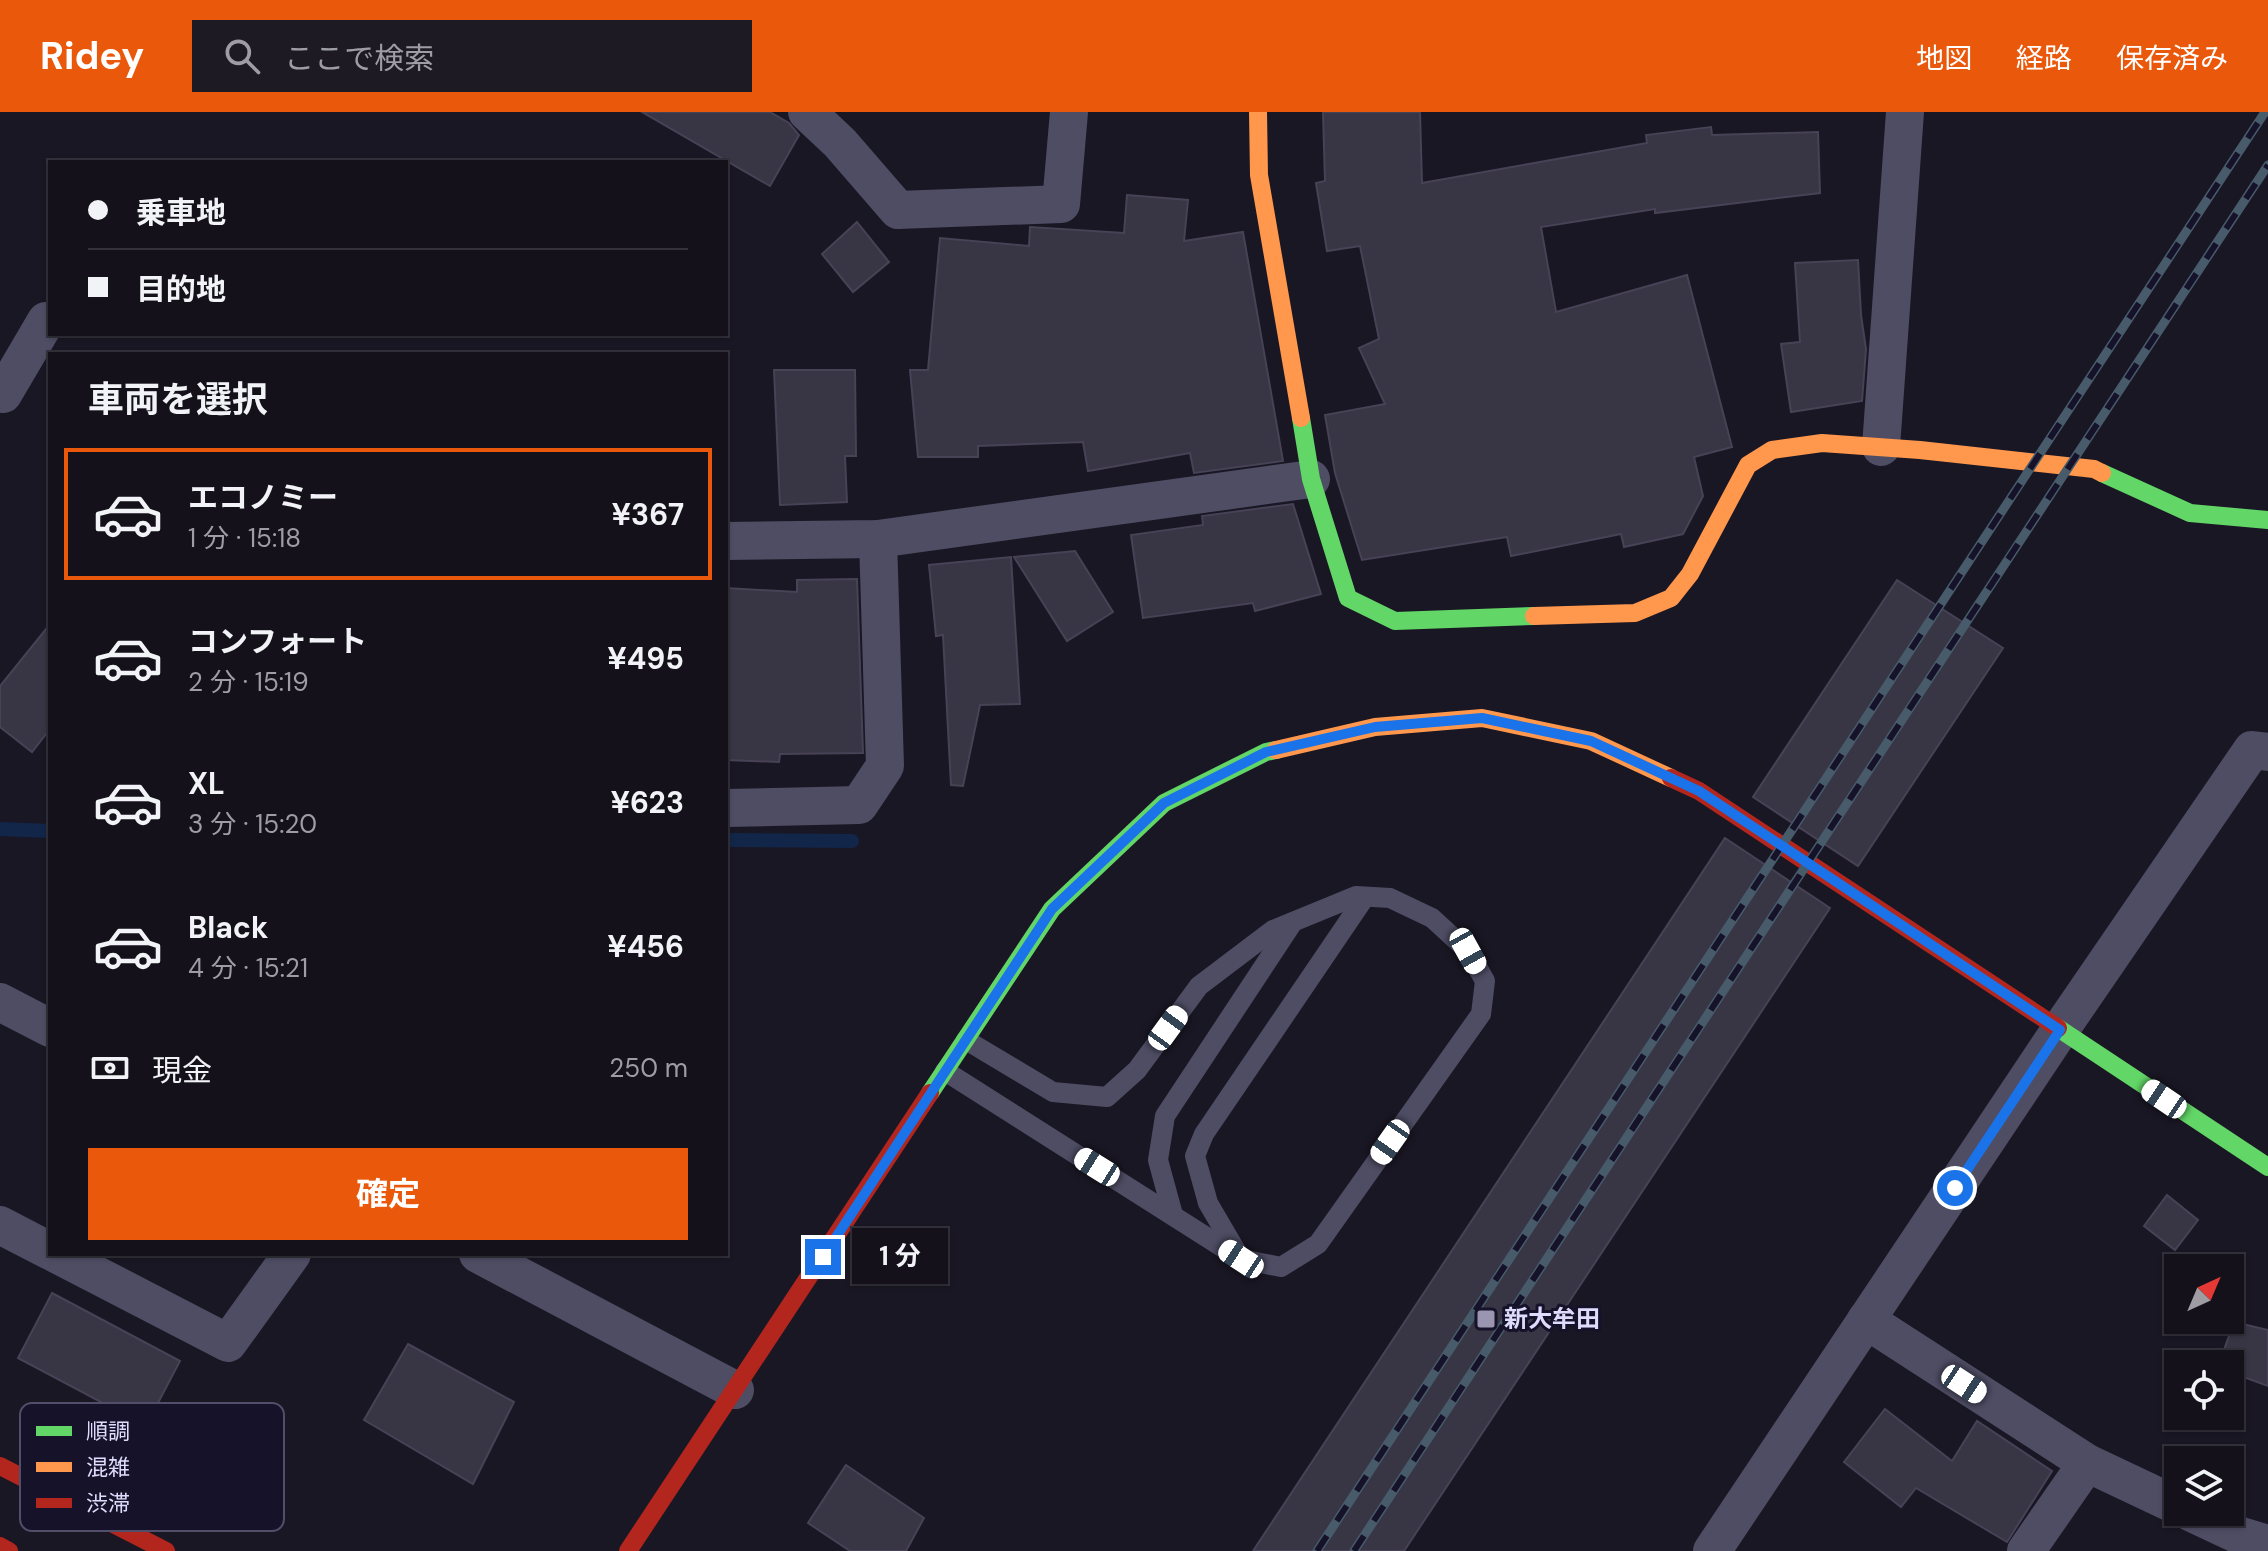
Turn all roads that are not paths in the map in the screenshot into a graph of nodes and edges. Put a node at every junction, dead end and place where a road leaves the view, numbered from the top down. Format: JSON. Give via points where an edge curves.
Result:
{"nodes":[{"id":1,"x":807,"y":112,"type":"edge"},
{"id":2,"x":1069,"y":112,"type":"edge"},
{"id":3,"x":1258,"y":112,"type":"edge"},
{"id":4,"x":1905,"y":112,"type":"edge"},
{"id":5,"x":46,"y":321,"type":"dead end"},
{"id":6,"x":0,"y":393,"type":"edge"},
{"id":7,"x":1881,"y":447,"type":"junction"},
{"id":8,"x":1311,"y":479,"type":"junction"},
{"id":9,"x":2268,"y":520,"type":"edge"},
{"id":10,"x":878,"y":539,"type":"junction"},
{"id":11,"x":728,"y":541,"type":"edge"},
{"id":12,"x":2268,"y":752,"type":"edge"},
{"id":13,"x":728,"y":808,"type":"edge"},
{"id":14,"x":1365,"y":897,"type":"junction"},
{"id":15,"x":1293,"y":922,"type":"junction"},
{"id":16,"x":0,"y":1002,"type":"edge"},
{"id":17,"x":48,"y":1027,"type":"edge"},
{"id":18,"x":2060,"y":1030,"type":"junction"},
{"id":19,"x":966,"y":1040,"type":"junction"},
{"id":20,"x":945,"y":1071,"type":"junction"},
{"id":21,"x":2268,"y":1167,"type":"edge"},
{"id":22,"x":1173,"y":1215,"type":"junction"},
{"id":23,"x":0,"y":1225,"type":"edge"},
{"id":24,"x":48,"y":1250,"type":"edge"},
{"id":25,"x":60,"y":1256,"type":"edge"},
{"id":26,"x":291,"y":1256,"type":"edge"},
{"id":27,"x":482,"y":1256,"type":"edge"},
{"id":28,"x":1241,"y":1259,"type":"junction"},
{"id":29,"x":1866,"y":1320,"type":"junction"},
{"id":30,"x":735,"y":1390,"type":"junction"},
{"id":31,"x":2087,"y":1463,"type":"junction"},
{"id":32,"x":0,"y":1466,"type":"edge"},
{"id":33,"x":20,"y":1476,"type":"edge"},
{"id":34,"x":2164,"y":1499,"type":"edge"},
{"id":35,"x":2220,"y":1526,"type":"edge"},
{"id":36,"x":127,"y":1531,"type":"edge"},
{"id":37,"x":2268,"y":1544,"type":"edge"},
{"id":38,"x":0,"y":1546,"type":"edge"},
{"id":39,"x":9,"y":1551,"type":"edge"},
{"id":40,"x":166,"y":1551,"type":"edge"},
{"id":41,"x":628,"y":1551,"type":"edge"},
{"id":42,"x":1712,"y":1551,"type":"edge"},
{"id":43,"x":2026,"y":1551,"type":"edge"}],
"edges":[{"from":1,"to":2,"type":"street","via":[[898,210],[1061,204]]},
{"from":3,"to":8,"type":"street","via":[[1259,175]]},
{"from":4,"to":7,"type":"street"},
{"from":5,"to":6,"type":"street"},
{"from":7,"to":8,"type":"street","via":[[1822,443],[1772,450],[1748,465],[1690,574],[1671,598],[1635,613],[1395,621],[1348,598]]},
{"from":7,"to":9,"type":"street","via":[[2094,469],[2190,513]]},
{"from":8,"to":10,"type":"street"},
{"from":10,"to":11,"type":"street"},
{"from":10,"to":13,"type":"street","via":[[885,766],[859,805]]},
{"from":12,"to":18,"type":"street","via":[[2252,750]]},
{"from":14,"to":15,"type":"lane"},
{"from":14,"to":28,"type":"lane","via":[[1204,1134],[1195,1156],[1208,1203]]},
{"from":14,"to":28,"type":"lane","via":[[1390,898],[1432,918],[1468,951],[1485,981],[1481,1014],[1318,1244],[1281,1267]]},
{"from":15,"to":19,"type":"lane","via":[[1273,930],[1199,986],[1137,1070],[1107,1097],[1053,1092]]},
{"from":15,"to":22,"type":"lane","via":[[1165,1116],[1158,1160]]},
{"from":16,"to":17,"type":"street"},
{"from":18,"to":19,"type":"street","via":[[1699,791],[1591,741],[1482,718],[1375,727],[1266,752],[1164,803],[1052,909]]},
{"from":18,"to":21,"type":"street"},
{"from":18,"to":29,"type":"street"},
{"from":19,"to":20,"type":"street"},
{"from":20,"to":22,"type":"lane"},
{"from":20,"to":30,"type":"street"},
{"from":22,"to":28,"type":"lane"},
{"from":23,"to":24,"type":"street"},
{"from":25,"to":26,"type":"street","via":[[228,1343]]},
{"from":27,"to":30,"type":"street"},
{"from":29,"to":31,"type":"street"},
{"from":29,"to":42,"type":"street"},
{"from":30,"to":41,"type":"street"},
{"from":31,"to":34,"type":"street"},
{"from":31,"to":43,"type":"street"},
{"from":32,"to":33,"type":"street"},
{"from":35,"to":37,"type":"street"},
{"from":36,"to":40,"type":"street"},
{"from":38,"to":39,"type":"street"}]}
